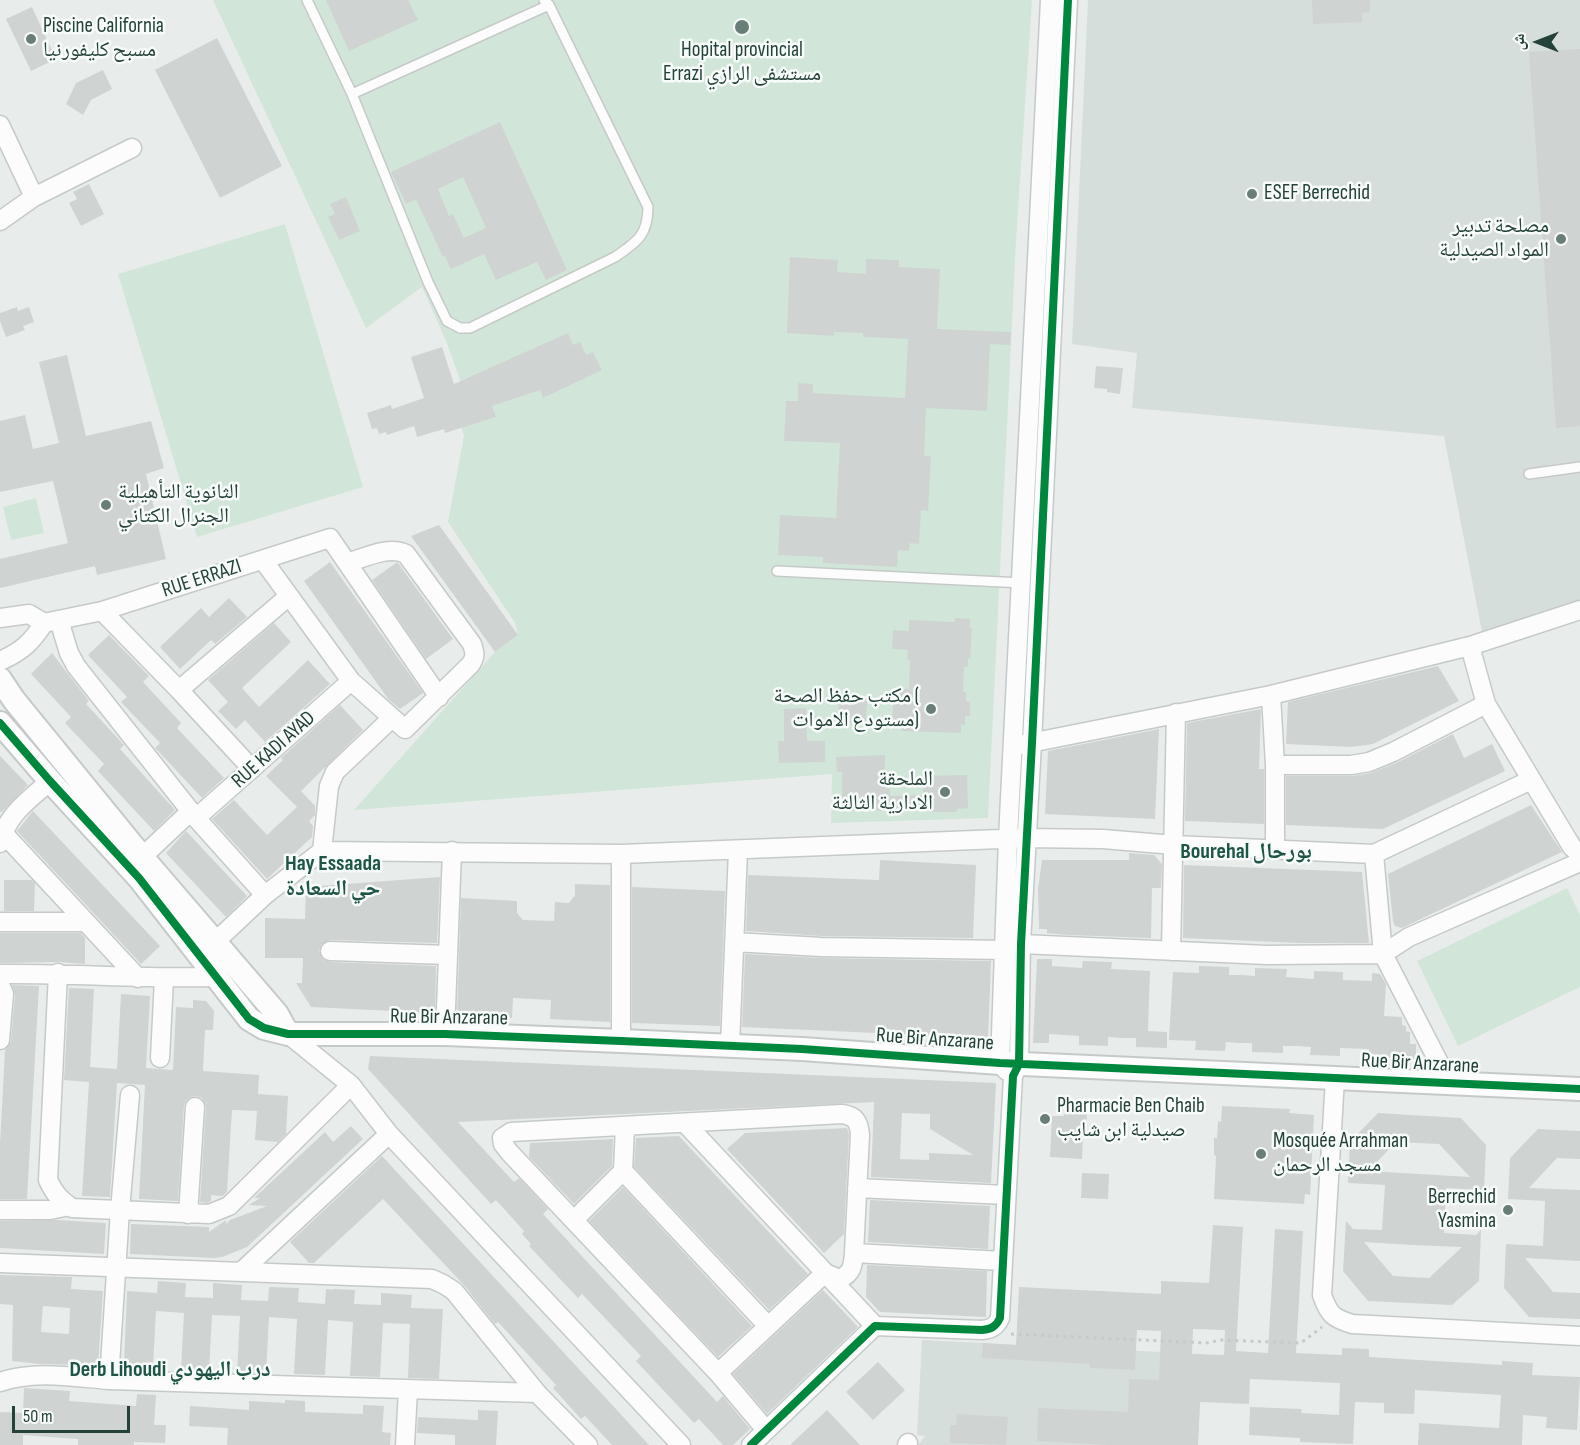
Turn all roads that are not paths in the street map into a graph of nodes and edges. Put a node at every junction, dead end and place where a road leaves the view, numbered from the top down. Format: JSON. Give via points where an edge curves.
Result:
{"nodes":[{"id":1,"x":307,"y":0,"type":"edge"},
{"id":2,"x":1050,"y":0,"type":"edge"},
{"id":3,"x":1068,"y":0,"type":"edge"},
{"id":4,"x":547,"y":3,"type":"edge"},
{"id":5,"x":352,"y":94,"type":"junction"},
{"id":6,"x":0,"y":124,"type":"edge"},
{"id":7,"x":132,"y":148,"type":"dead end"},
{"id":8,"x":34,"y":197,"type":"junction"},
{"id":9,"x":0,"y":221,"type":"edge"},
{"id":10,"x":1038,"y":415,"type":"junction"},
{"id":11,"x":1580,"y":467,"type":"edge"},
{"id":12,"x":1529,"y":474,"type":"dead end"},
{"id":13,"x":263,"y":560,"type":"junction"},
{"id":14,"x":347,"y":562,"type":"junction"},
{"id":15,"x":777,"y":571,"type":"dead end"},
{"id":16,"x":1021,"y":583,"type":"junction"},
{"id":17,"x":1039,"y":584,"type":"junction"},
{"id":18,"x":289,"y":596,"type":"junction"},
{"id":19,"x":1580,"y":610,"type":"edge"},
{"id":20,"x":102,"y":611,"type":"junction"},
{"id":21,"x":0,"y":618,"type":"edge"},
{"id":22,"x":52,"y":621,"type":"junction"},
{"id":23,"x":1470,"y":646,"type":"junction"},
{"id":24,"x":0,"y":661,"type":"edge"},
{"id":25,"x":0,"y":679,"type":"edge"},
{"id":26,"x":351,"y":681,"type":"junction"},
{"id":27,"x":179,"y":690,"type":"junction"},
{"id":28,"x":1271,"y":694,"type":"junction"},
{"id":29,"x":439,"y":696,"type":"junction"},
{"id":30,"x":1486,"y":704,"type":"junction"},
{"id":31,"x":1176,"y":713,"type":"junction"},
{"id":32,"x":0,"y":723,"type":"edge"},
{"id":33,"x":399,"y":724,"type":"junction"},
{"id":34,"x":1032,"y":743,"type":"junction"},
{"id":35,"x":1012,"y":747,"type":"junction"},
{"id":36,"x":1275,"y":765,"type":"junction"},
{"id":37,"x":252,"y":770,"type":"junction"},
{"id":38,"x":1532,"y":780,"type":"junction"},
{"id":39,"x":50,"y":781,"type":"junction"},
{"id":40,"x":194,"y":814,"type":"junction"},
{"id":41,"x":1017,"y":838,"type":"junction"},
{"id":42,"x":1,"y":839,"type":"edge"},
{"id":43,"x":1174,"y":845,"type":"junction"},
{"id":44,"x":738,"y":850,"type":"junction"},
{"id":45,"x":1275,"y":850,"type":"junction"},
{"id":46,"x":322,"y":851,"type":"junction"},
{"id":47,"x":452,"y":851,"type":"junction"},
{"id":48,"x":621,"y":854,"type":"junction"},
{"id":49,"x":1374,"y":854,"type":"junction"},
{"id":50,"x":1580,"y":854,"type":"edge"},
{"id":51,"x":142,"y":857,"type":"junction"},
{"id":52,"x":1580,"y":862,"type":"edge"},
{"id":53,"x":265,"y":895,"type":"junction"},
{"id":54,"x":0,"y":922,"type":"edge"},
{"id":55,"x":86,"y":922,"type":"junction"},
{"id":56,"x":214,"y":942,"type":"junction"},
{"id":57,"x":734,"y":942,"type":"junction"},
{"id":58,"x":1022,"y":944,"type":"junction"},
{"id":59,"x":1004,"y":950,"type":"junction"},
{"id":60,"x":330,"y":951,"type":"dead end"},
{"id":61,"x":1171,"y":951,"type":"junction"},
{"id":62,"x":1383,"y":954,"type":"junction"},
{"id":63,"x":448,"y":955,"type":"junction"},
{"id":64,"x":58,"y":973,"type":"junction"},
{"id":65,"x":0,"y":974,"type":"edge"},
{"id":66,"x":214,"y":976,"type":"junction"},
{"id":67,"x":138,"y":978,"type":"junction"},
{"id":68,"x":164,"y":978,"type":"junction"},
{"id":69,"x":0,"y":985,"type":"edge"},
{"id":70,"x":288,"y":1034,"type":"junction"},
{"id":71,"x":445,"y":1034,"type":"junction"},
{"id":72,"x":0,"y":1040,"type":"edge"},
{"id":73,"x":621,"y":1041,"type":"junction"},
{"id":74,"x":730,"y":1046,"type":"junction"},
{"id":75,"x":160,"y":1058,"type":"dead end"},
{"id":76,"x":1010,"y":1068,"type":"junction"},
{"id":77,"x":1335,"y":1078,"type":"junction"},
{"id":78,"x":1450,"y":1084,"type":"junction"},
{"id":79,"x":351,"y":1085,"type":"junction"},
{"id":80,"x":1580,"y":1089,"type":"edge"},
{"id":81,"x":130,"y":1095,"type":"dead end"},
{"id":82,"x":195,"y":1107,"type":"dead end"},
{"id":83,"x":685,"y":1123,"type":"junction"},
{"id":84,"x":625,"y":1127,"type":"junction"},
{"id":85,"x":389,"y":1134,"type":"junction"},
{"id":86,"x":623,"y":1171,"type":"junction"},
{"id":87,"x":857,"y":1188,"type":"junction"},
{"id":88,"x":1006,"y":1195,"type":"junction"},
{"id":89,"x":69,"y":1206,"type":"junction"},
{"id":90,"x":0,"y":1210,"type":"edge"},
{"id":91,"x":120,"y":1210,"type":"junction"},
{"id":92,"x":188,"y":1214,"type":"junction"},
{"id":93,"x":574,"y":1220,"type":"junction"},
{"id":94,"x":854,"y":1253,"type":"junction"},
{"id":95,"x":1003,"y":1261,"type":"junction"},
{"id":96,"x":0,"y":1263,"type":"edge"},
{"id":97,"x":116,"y":1268,"type":"junction"},
{"id":98,"x":240,"y":1272,"type":"junction"},
{"id":99,"x":825,"y":1273,"type":"junction"},
{"id":100,"x":768,"y":1326,"type":"junction"},
{"id":101,"x":875,"y":1326,"type":"junction"},
{"id":102,"x":1580,"y":1336,"type":"edge"},
{"id":103,"x":717,"y":1373,"type":"junction"},
{"id":104,"x":109,"y":1380,"type":"junction"},
{"id":105,"x":0,"y":1382,"type":"edge"},
{"id":106,"x":408,"y":1390,"type":"junction"},
{"id":107,"x":537,"y":1393,"type":"junction"},
{"id":108,"x":766,"y":1430,"type":"junction"},
{"id":109,"x":405,"y":1445,"type":"edge"},
{"id":110,"x":588,"y":1445,"type":"edge"},
{"id":111,"x":681,"y":1445,"type":"edge"},
{"id":112,"x":751,"y":1445,"type":"edge"}],
"edges":[{"from":1,"to":5,"type":"lane"},
{"from":2,"to":10,"type":"street"},
{"from":3,"to":10,"type":"street"},
{"from":4,"to":5,"type":"lane"},
{"from":4,"to":5,"type":"lane","via":[[648,207],[648,218],[642,235],[615,257],[470,328],[447,321]]},
{"from":6,"to":8,"type":"street"},
{"from":7,"to":8,"type":"street"},
{"from":8,"to":9,"type":"street"},
{"from":10,"to":16,"type":"street"},
{"from":10,"to":17,"type":"street"},
{"from":11,"to":12,"type":"lane"},
{"from":13,"to":14,"type":"street","name":"RUE ERRAZI","via":[[330,538]]},
{"from":13,"to":18,"type":"street"},
{"from":13,"to":20,"type":"street","name":"RUE ERRAZI"},
{"from":14,"to":29,"type":"street","name":"RUE ERRAZI"},
{"from":14,"to":29,"type":"street","via":[[388,551],[406,554],[472,644],[474,659]]},
{"from":15,"to":16,"type":"lane"},
{"from":16,"to":17,"type":"lane"},
{"from":16,"to":35,"type":"street"},
{"from":17,"to":34,"type":"street"},
{"from":18,"to":26,"type":"street"},
{"from":18,"to":27,"type":"street"},
{"from":19,"to":23,"type":"street"},
{"from":20,"to":22,"type":"street","name":"RUE ERRAZI"},
{"from":20,"to":27,"type":"street"},
{"from":21,"to":22,"type":"street","via":[[29,614]]},
{"from":22,"to":24,"type":"street","via":[[33,641]]},
{"from":22,"to":40,"type":"street","via":[[76,666]]},
{"from":23,"to":28,"type":"street"},
{"from":23,"to":30,"type":"street"},
{"from":25,"to":51,"type":"street"},
{"from":26,"to":33,"type":"street"},
{"from":26,"to":37,"type":"street","name":"RUE KADI AYAD"},
{"from":27,"to":37,"type":"street"},
{"from":28,"to":31,"type":"street"},
{"from":28,"to":36,"type":"street"},
{"from":29,"to":33,"type":"street"},
{"from":30,"to":36,"type":"street","via":[[1369,762]]},
{"from":30,"to":38,"type":"street"},
{"from":31,"to":34,"type":"street"},
{"from":31,"to":43,"type":"street"},
{"from":32,"to":39,"type":"street","name":"Rue Bir Anzarane"},
{"from":33,"to":46,"type":"street","via":[[335,772],[329,786]]},
{"from":34,"to":35,"type":"street"},
{"from":34,"to":41,"type":"street"},
{"from":35,"to":41,"type":"street"},
{"from":36,"to":45,"type":"street"},
{"from":37,"to":40,"type":"street","name":"RUE KADI AYAD"},
{"from":38,"to":49,"type":"street"},
{"from":38,"to":50,"type":"street"},
{"from":39,"to":42,"type":"street","via":[[11,817]]},
{"from":39,"to":66,"type":"street","name":"Rue Bir Anzarane","via":[[139,879]]},
{"from":40,"to":51,"type":"street","name":"RUE KADI AYAD"},
{"from":40,"to":53,"type":"street"},
{"from":41,"to":43,"type":"street"},
{"from":41,"to":44,"type":"street"},
{"from":41,"to":58,"type":"street"},
{"from":41,"to":59,"type":"street"},
{"from":42,"to":55,"type":"street"},
{"from":43,"to":45,"type":"street"},
{"from":43,"to":61,"type":"street"},
{"from":44,"to":48,"type":"street"},
{"from":44,"to":57,"type":"street"},
{"from":45,"to":49,"type":"street"},
{"from":46,"to":47,"type":"street"},
{"from":46,"to":53,"type":"street"},
{"from":47,"to":48,"type":"street"},
{"from":47,"to":63,"type":"street"},
{"from":48,"to":73,"type":"street"},
{"from":49,"to":62,"type":"street"},
{"from":51,"to":56,"type":"street"},
{"from":52,"to":62,"type":"street","via":[[1409,937]]},
{"from":53,"to":56,"type":"street"},
{"from":54,"to":55,"type":"street"},
{"from":55,"to":67,"type":"street"},
{"from":56,"to":70,"type":"street","via":[[277,1014]]},
{"from":57,"to":59,"type":"street"},
{"from":57,"to":74,"type":"street"},
{"from":58,"to":61,"type":"street"},
{"from":58,"to":76,"type":"street"},
{"from":59,"to":76,"type":"street"},
{"from":60,"to":63,"type":"street"},
{"from":61,"to":62,"type":"street"},
{"from":62,"to":78,"type":"street"},
{"from":63,"to":71,"type":"street"},
{"from":64,"to":65,"type":"street"},
{"from":64,"to":67,"type":"street"},
{"from":64,"to":89,"type":"street","via":[[48,1180],[53,1192]]},
{"from":66,"to":68,"type":"street"},
{"from":66,"to":70,"type":"street","name":"Rue Bir Anzarane","via":[[249,1019],[264,1028]]},
{"from":67,"to":68,"type":"street"},
{"from":68,"to":75,"type":"street"},
{"from":69,"to":72,"type":"street","via":[[4,994]]},
{"from":70,"to":71,"type":"street","name":"Rue Bir Anzarane"},
{"from":70,"to":79,"type":"street"},
{"from":71,"to":73,"type":"street","name":"Rue Bir Anzarane"},
{"from":73,"to":74,"type":"street","name":"Rue Bir Anzarane"},
{"from":74,"to":76,"type":"street","name":"Rue Bir Anzarane"},
{"from":76,"to":77,"type":"street","name":"Rue Bir Anzarane"},
{"from":76,"to":88,"type":"street"},
{"from":77,"to":78,"type":"street","name":"Rue Bir Anzarane"},
{"from":77,"to":102,"type":"street","via":[[1322,1295],[1334,1318],[1352,1324]]},
{"from":78,"to":80,"type":"street","name":"Rue Bir Anzarane"},
{"from":79,"to":85,"type":"street"},
{"from":79,"to":92,"type":"street","via":[[229,1206],[208,1214]]},
{"from":81,"to":91,"type":"street"},
{"from":82,"to":92,"type":"street"},
{"from":83,"to":84,"type":"street"},
{"from":83,"to":87,"type":"street","via":[[850,1116],[859,1125]]},
{"from":83,"to":99,"type":"street"},
{"from":84,"to":86,"type":"street"},
{"from":84,"to":93,"type":"street","via":[[511,1132],[502,1138],[510,1153]]},
{"from":85,"to":98,"type":"street"},
{"from":85,"to":111,"type":"street"},
{"from":86,"to":93,"type":"street"},
{"from":86,"to":100,"type":"street"},
{"from":87,"to":88,"type":"street"},
{"from":87,"to":94,"type":"street"},
{"from":88,"to":95,"type":"street"},
{"from":89,"to":90,"type":"street"},
{"from":89,"to":91,"type":"street"},
{"from":91,"to":92,"type":"street"},
{"from":91,"to":97,"type":"street"},
{"from":93,"to":103,"type":"street"},
{"from":94,"to":95,"type":"street"},
{"from":94,"to":99,"type":"street","via":[[853,1268],[847,1276],[839,1279]]},
{"from":95,"to":101,"type":"street","via":[[997,1325],[982,1330]]},
{"from":96,"to":97,"type":"street"},
{"from":97,"to":98,"type":"street"},
{"from":97,"to":104,"type":"street"},
{"from":98,"to":107,"type":"street","via":[[432,1280],[443,1284],[454,1291]]},
{"from":99,"to":100,"type":"street"},
{"from":99,"to":101,"type":"street"},
{"from":100,"to":103,"type":"street"},
{"from":101,"to":108,"type":"street"},
{"from":103,"to":108,"type":"street"},
{"from":104,"to":105,"type":"street","via":[[39,1374]]},
{"from":104,"to":106,"type":"street"},
{"from":106,"to":107,"type":"street"},
{"from":106,"to":109,"type":"street"},
{"from":107,"to":110,"type":"street"},
{"from":108,"to":112,"type":"street"}]}
